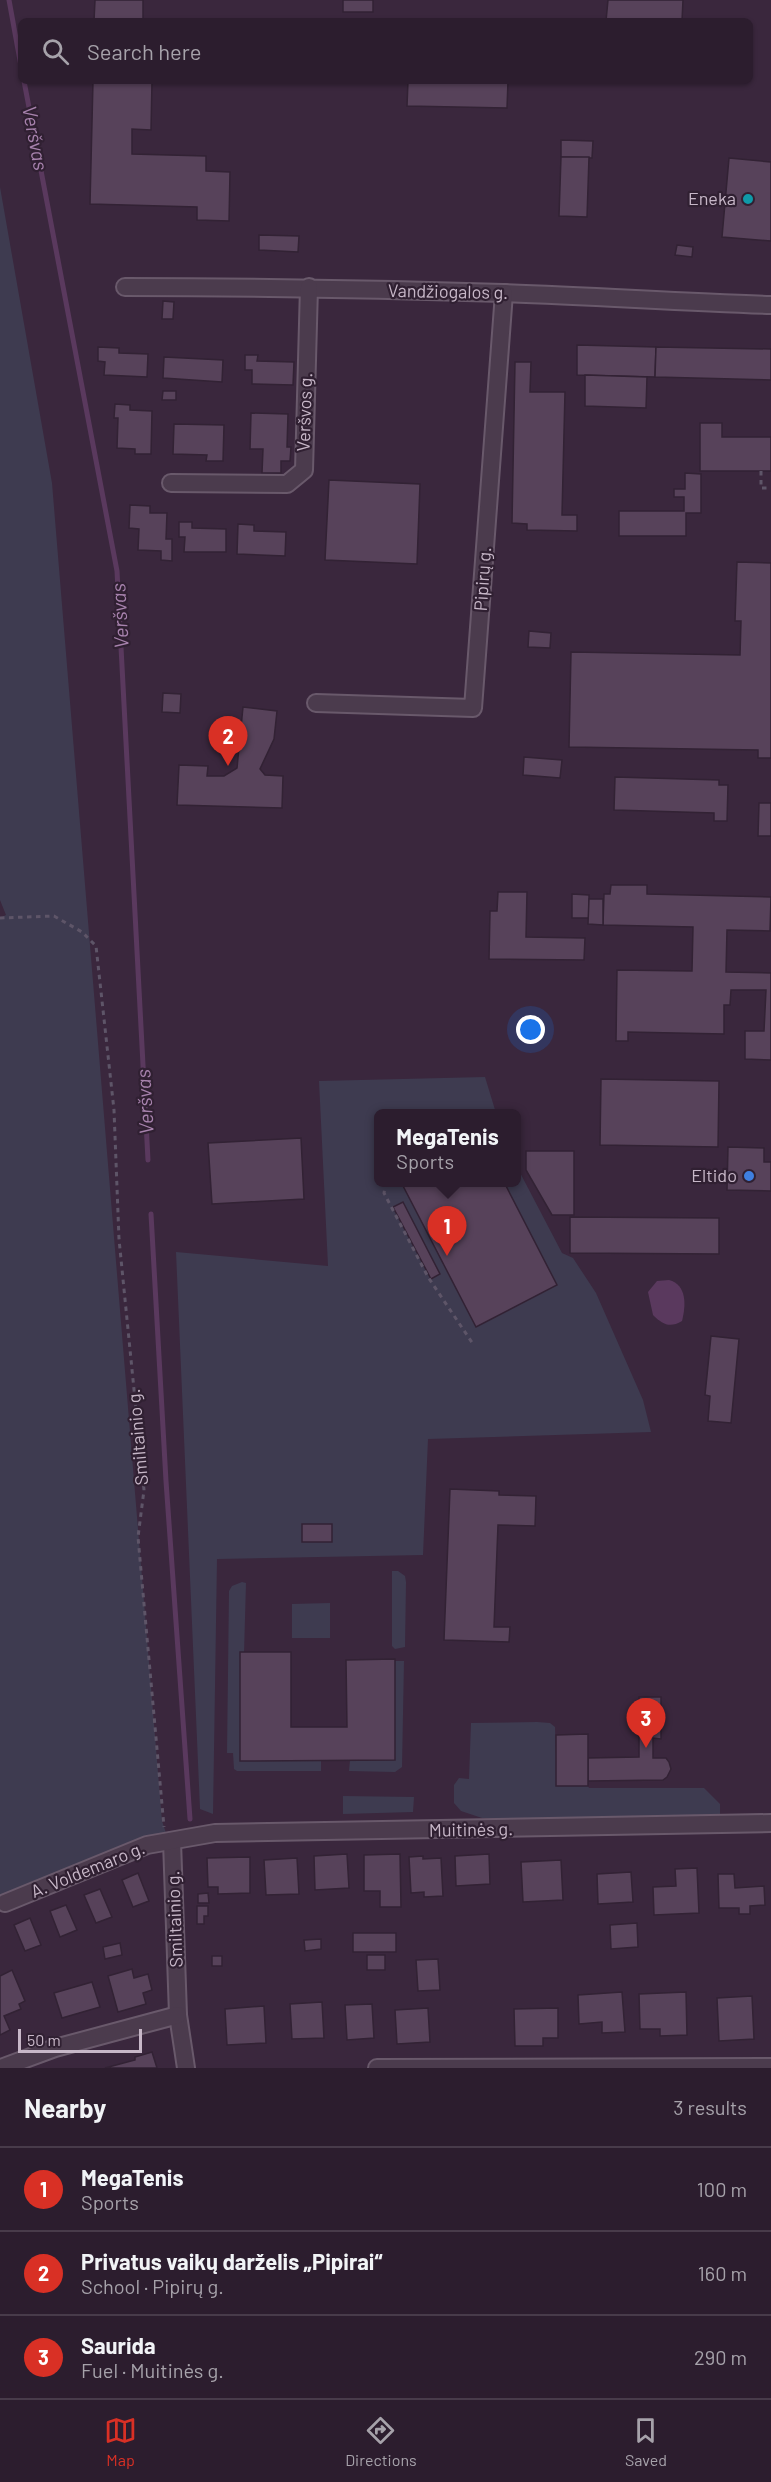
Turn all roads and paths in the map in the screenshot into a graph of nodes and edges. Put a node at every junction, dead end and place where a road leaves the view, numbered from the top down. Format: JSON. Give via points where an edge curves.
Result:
{"nodes":[{"id":1,"x":125,"y":287,"type":"dead end"},
{"id":2,"x":309,"y":287,"type":"junction"},
{"id":3,"x":504,"y":293,"type":"junction"},
{"id":4,"x":771,"y":305,"type":"edge"},
{"id":5,"x":761,"y":471,"type":"dead end"},
{"id":6,"x":171,"y":483,"type":"dead end"},
{"id":7,"x":771,"y":488,"type":"edge"},
{"id":8,"x":316,"y":703,"type":"dead end"},
{"id":9,"x":0,"y":918,"type":"edge"},
{"id":10,"x":385,"y":1187,"type":"edge"},
{"id":11,"x":473,"y":1344,"type":"dead end"},
{"id":12,"x":771,"y":1824,"type":"edge"},
{"id":13,"x":172,"y":1841,"type":"junction"},
{"id":14,"x":5,"y":1903,"type":"dead end"},
{"id":15,"x":178,"y":2015,"type":"junction"},
{"id":16,"x":483,"y":2067,"type":"edge"},
{"id":17,"x":720,"y":2067,"type":"edge"},
{"id":18,"x":771,"y":2067,"type":"edge"},
{"id":19,"x":1,"y":2068,"type":"edge"},
{"id":20,"x":186,"y":2068,"type":"edge"},
{"id":21,"x":376,"y":2068,"type":"edge"}],
"edges":[{"from":1,"to":2,"type":"street","name":"Vandžiogalos g."},
{"from":2,"to":3,"type":"street","name":"Vandžiogalos g."},
{"from":2,"to":6,"type":"street","name":"Veršvos g.","via":[[304,470],[287,484]]},
{"from":3,"to":4,"type":"street","name":"Vandžiogalos g."},
{"from":3,"to":8,"type":"street","name":"Pipirų g.","via":[[473,708]]},
{"from":5,"to":7,"type":"path","via":[[761,488]]},
{"from":9,"to":13,"type":"path","name":"Smiltainio g.","via":[[54,916],[82,932],[96,946],[114,1110],[119,1239],[144,1490],[138,1537],[162,1821]]},
{"from":10,"to":11,"type":"path","via":[[384,1192],[428,1277]]},
{"from":12,"to":13,"type":"street","name":"Muitinės g.","via":[[229,1832]]},
{"from":13,"to":14,"type":"street","name":"A. Voldemaro g.","via":[[147,1845]]},
{"from":13,"to":15,"type":"street","name":"Smiltainio g."},
{"from":15,"to":19,"type":"street","via":[[55,2048]]},
{"from":15,"to":20,"type":"street","name":"Smiltainio g."},
{"from":16,"to":17,"type":"street"},
{"from":16,"to":21,"type":"street"},
{"from":17,"to":18,"type":"street"}]}
